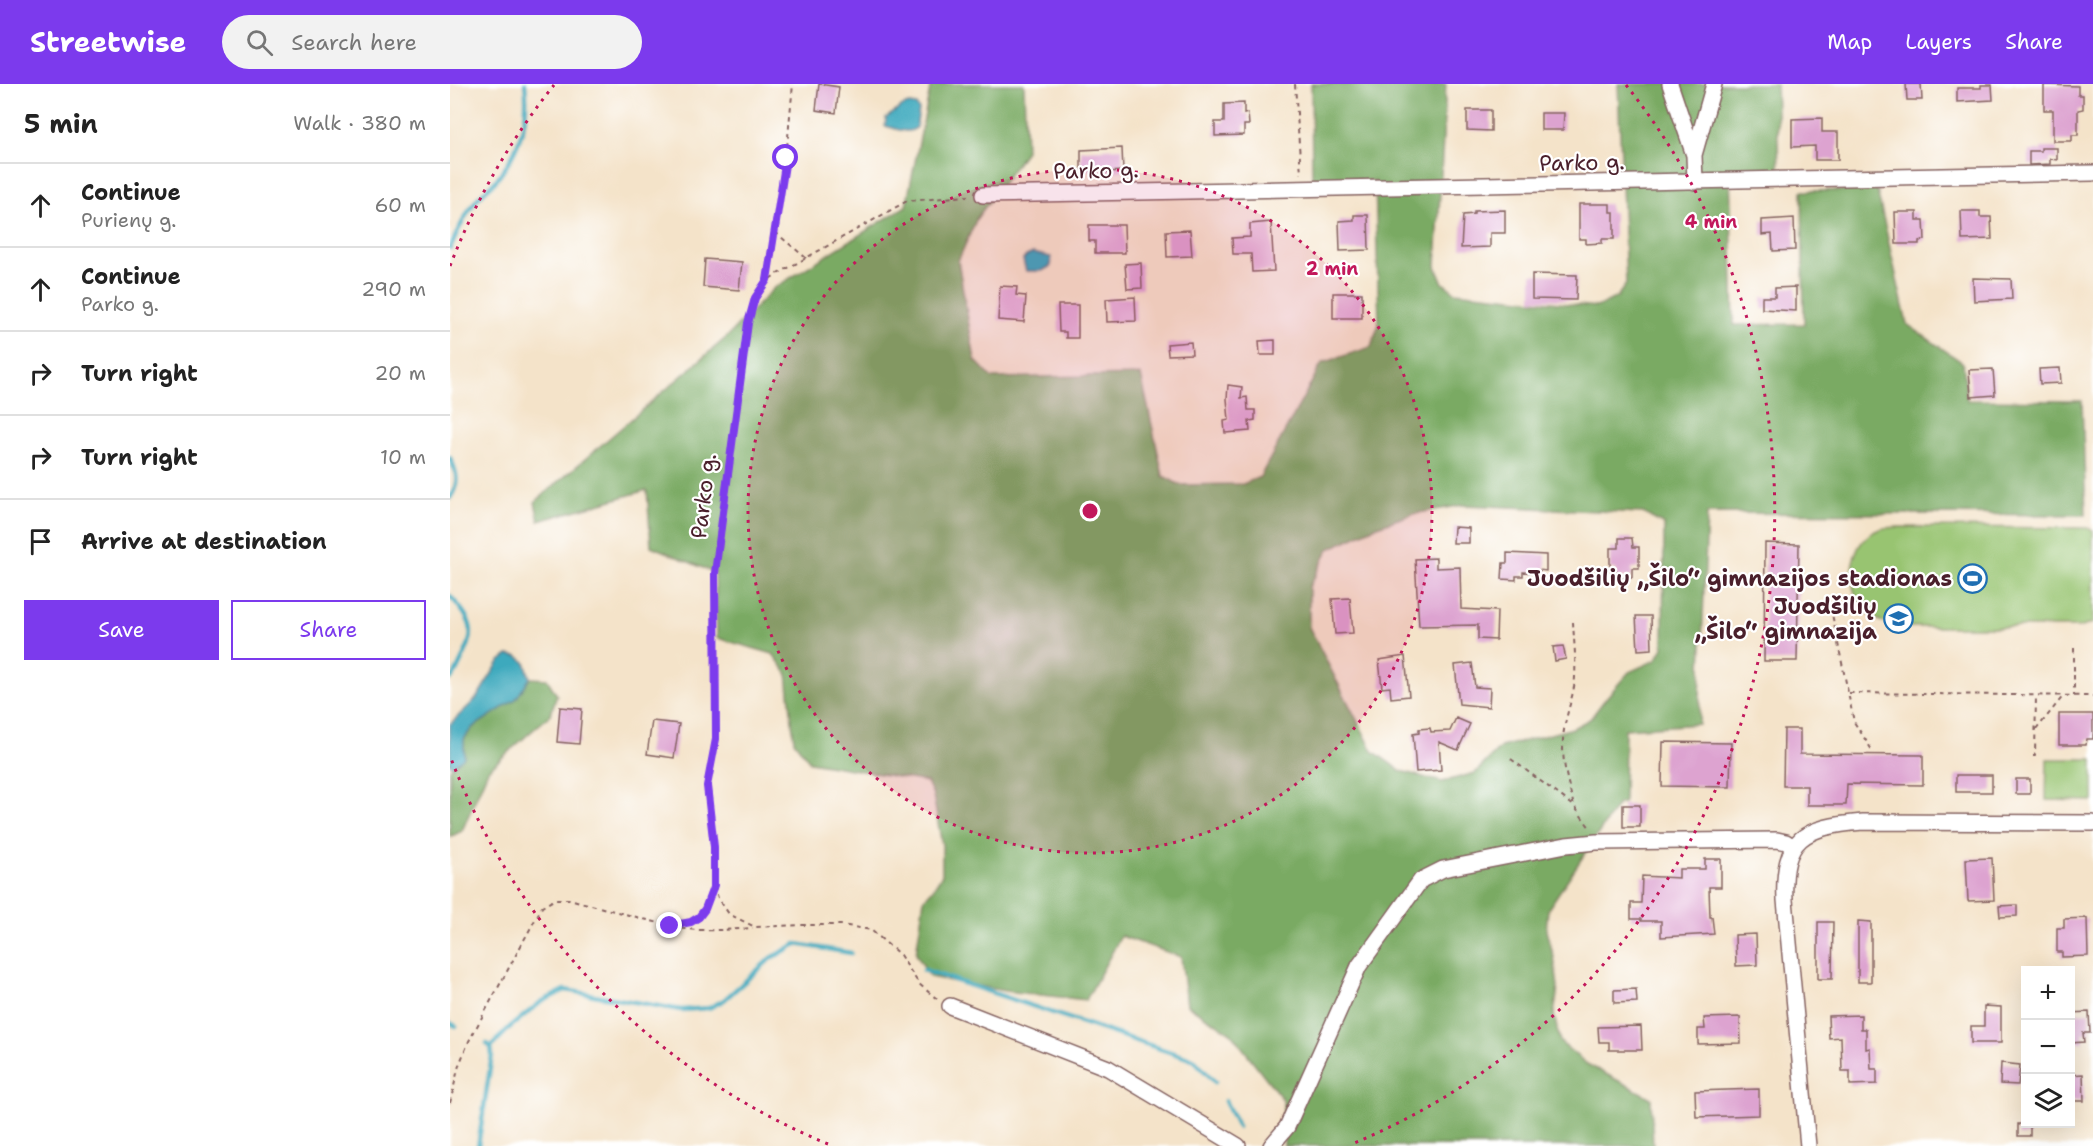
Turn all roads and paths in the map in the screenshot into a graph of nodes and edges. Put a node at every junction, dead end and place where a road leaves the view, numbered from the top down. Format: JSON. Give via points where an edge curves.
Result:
{"nodes":[{"id":1,"x":793,"y":84,"type":"edge"},
{"id":2,"x":1295,"y":84,"type":"edge"},
{"id":3,"x":1670,"y":84,"type":"edge"},
{"id":4,"x":1714,"y":84,"type":"edge"},
{"id":5,"x":1694,"y":155,"type":"junction"},
{"id":6,"x":2093,"y":173,"type":"edge"},
{"id":7,"x":1695,"y":182,"type":"junction"},
{"id":8,"x":1303,"y":189,"type":"junction"},
{"id":9,"x":983,"y":195,"type":"joint"},
{"id":10,"x":775,"y":232,"type":"junction"},
{"id":11,"x":806,"y":258,"type":"junction"},
{"id":12,"x":767,"y":280,"type":"junction"},
{"id":13,"x":1798,"y":603,"type":"dead end"},
{"id":14,"x":1573,"y":622,"type":"dead end"},
{"id":15,"x":2074,"y":648,"type":"dead end"},
{"id":16,"x":1849,"y":693,"type":"junction"},
{"id":17,"x":2036,"y":695,"type":"junction"},
{"id":18,"x":2064,"y":695,"type":"junction"},
{"id":19,"x":2074,"y":696,"type":"junction"},
{"id":20,"x":2093,"y":696,"type":"edge"},
{"id":21,"x":2036,"y":731,"type":"junction"},
{"id":22,"x":1872,"y":750,"type":"dead end"},
{"id":23,"x":2033,"y":756,"type":"dead end"},
{"id":24,"x":1512,"y":759,"type":"dead end"},
{"id":25,"x":1574,"y":806,"type":"junction"},
{"id":26,"x":2093,"y":823,"type":"edge"},
{"id":27,"x":1596,"y":842,"type":"junction"},
{"id":28,"x":1793,"y":847,"type":"junction"},
{"id":29,"x":714,"y":885,"type":"junction"},
{"id":30,"x":670,"y":926,"type":"junction"},
{"id":31,"x":755,"y":927,"type":"junction"},
{"id":32,"x":950,"y":1006,"type":"joint"},
{"id":33,"x":450,"y":1103,"type":"edge"},
{"id":34,"x":1238,"y":1146,"type":"edge"},
{"id":35,"x":1271,"y":1146,"type":"edge"},
{"id":36,"x":1808,"y":1146,"type":"edge"}],
"edges":[{"from":1,"to":10,"type":"path"},
{"from":2,"to":8,"type":"path"},
{"from":3,"to":5,"type":"street"},
{"from":4,"to":5,"type":"street"},
{"from":5,"to":7,"type":"street"},
{"from":6,"to":7,"type":"street","name":"Parko g."},
{"from":7,"to":8,"type":"street","name":"Parko g."},
{"from":8,"to":9,"type":"street","name":"Parko g."},
{"from":9,"to":11,"type":"path","via":[[908,201]]},
{"from":10,"to":11,"type":"path"},
{"from":10,"to":12,"type":"path"},
{"from":11,"to":12,"type":"path"},
{"from":12,"to":29,"type":"path","name":"Parko g.","via":[[755,298],[748,323],[715,573],[716,739],[707,786]]},
{"from":13,"to":16,"type":"path","via":[[1830,604]]},
{"from":14,"to":25,"type":"path","via":[[1575,674],[1562,745]]},
{"from":15,"to":19,"type":"path"},
{"from":16,"to":17,"type":"path"},
{"from":16,"to":22,"type":"path","via":[[1854,722]]},
{"from":17,"to":18,"type":"path"},
{"from":17,"to":21,"type":"path"},
{"from":18,"to":19,"type":"path"},
{"from":18,"to":21,"type":"path"},
{"from":19,"to":20,"type":"path"},
{"from":21,"to":23,"type":"path"},
{"from":24,"to":25,"type":"path"},
{"from":25,"to":27,"type":"path","via":[[1590,826]]},
{"from":26,"to":28,"type":"street","via":[[1863,822],[1821,828]]},
{"from":27,"to":28,"type":"street","via":[[1777,840]]},
{"from":27,"to":35,"type":"street","via":[[1443,869],[1421,880],[1359,966],[1287,1127]]},
{"from":28,"to":36,"type":"street","via":[[1784,875],[1785,900]]},
{"from":29,"to":30,"type":"path","via":[[699,917]]},
{"from":29,"to":31,"type":"path","name":"Parko g.","via":[[729,914]]},
{"from":30,"to":31,"type":"path","via":[[694,931]]},
{"from":30,"to":33,"type":"path","via":[[569,899],[555,899],[542,907],[469,1041]]},
{"from":31,"to":32,"type":"path","via":[[842,925],[871,930],[900,955],[919,984]]},
{"from":32,"to":34,"type":"street","via":[[1108,1068]]}]}
